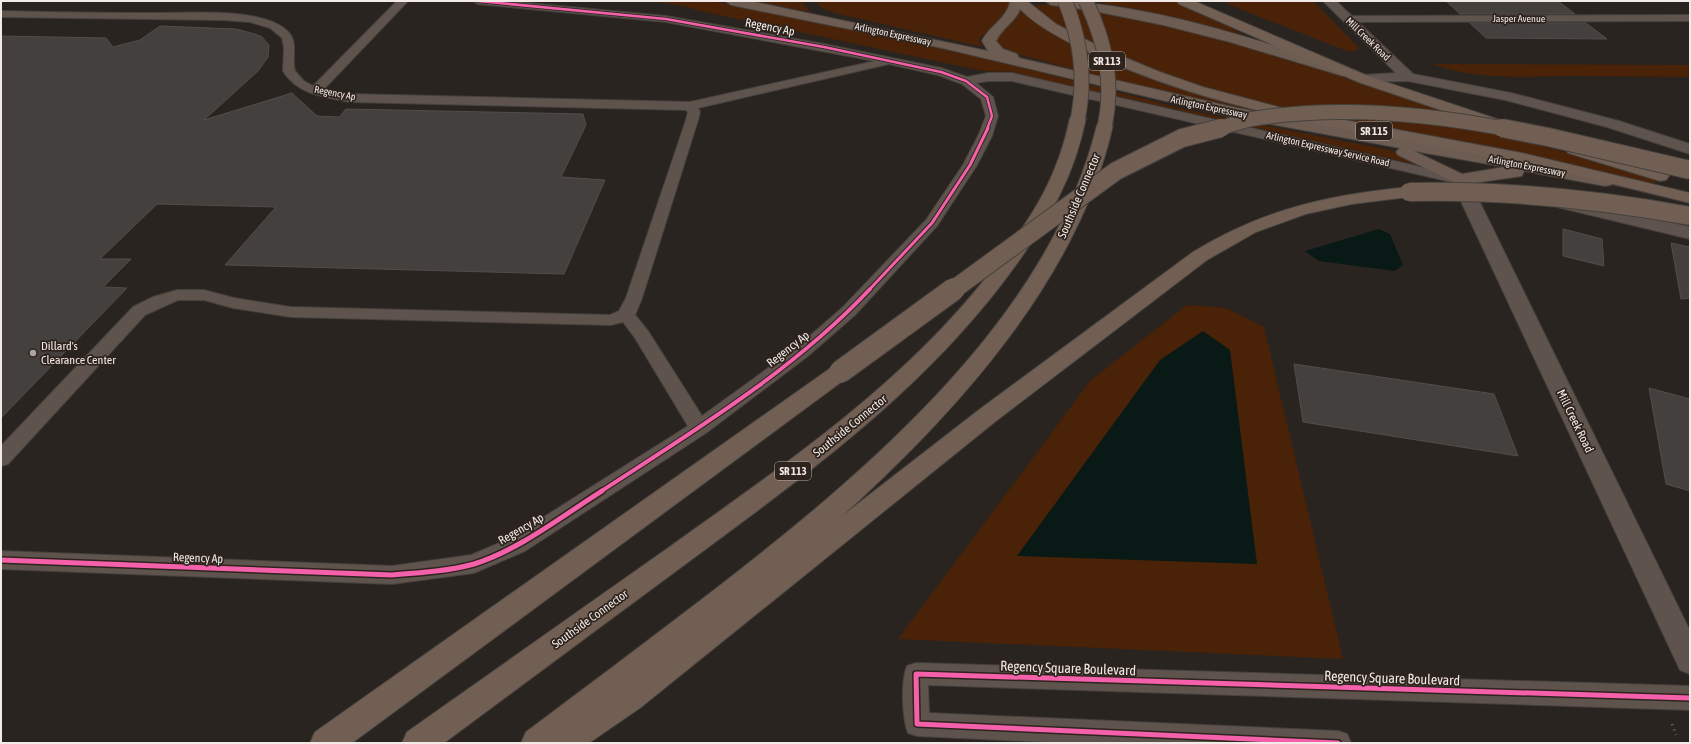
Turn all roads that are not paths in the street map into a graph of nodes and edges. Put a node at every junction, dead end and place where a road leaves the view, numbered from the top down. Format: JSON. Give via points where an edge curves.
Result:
{"nodes":[{"id":1,"x":404,"y":1,"type":"edge"},
{"id":2,"x":478,"y":1,"type":"edge"},
{"id":3,"x":517,"y":1,"type":"edge"},
{"id":4,"x":731,"y":1,"type":"edge"},
{"id":5,"x":1017,"y":1,"type":"edge"},
{"id":6,"x":1052,"y":1,"type":"edge"},
{"id":7,"x":1065,"y":1,"type":"edge"},
{"id":8,"x":1086,"y":1,"type":"edge"},
{"id":9,"x":1183,"y":1,"type":"edge"},
{"id":10,"x":1328,"y":1,"type":"edge"},
{"id":11,"x":809,"y":4,"type":"dead end"},
{"id":12,"x":538,"y":8,"type":"junction"},
{"id":13,"x":1,"y":14,"type":"edge"},
{"id":14,"x":1690,"y":18,"type":"edge"},
{"id":15,"x":1347,"y":19,"type":"junction"},
{"id":16,"x":861,"y":26,"type":"junction"},
{"id":17,"x":890,"y":62,"type":"junction"},
{"id":18,"x":1057,"y":71,"type":"junction"},
{"id":19,"x":1408,"y":77,"type":"junction"},
{"id":20,"x":1363,"y":79,"type":"junction"},
{"id":21,"x":966,"y":82,"type":"junction"},
{"id":22,"x":316,"y":90,"type":"junction"},
{"id":23,"x":690,"y":106,"type":"junction"},
{"id":24,"x":1292,"y":124,"type":"junction"},
{"id":25,"x":1690,"y":149,"type":"edge"},
{"id":26,"x":1690,"y":170,"type":"edge"},
{"id":27,"x":1460,"y":180,"type":"junction"},
{"id":28,"x":1690,"y":184,"type":"edge"},
{"id":29,"x":1630,"y":186,"type":"junction"},
{"id":30,"x":1690,"y":199,"type":"edge"},
{"id":31,"x":1690,"y":216,"type":"edge"},
{"id":32,"x":1690,"y":233,"type":"edge"},
{"id":33,"x":626,"y":315,"type":"junction"},
{"id":34,"x":699,"y":428,"type":"junction"},
{"id":35,"x":1,"y":459,"type":"edge"},
{"id":36,"x":1,"y":560,"type":"edge"},
{"id":37,"x":1690,"y":661,"type":"edge"},
{"id":38,"x":1690,"y":698,"type":"edge"},
{"id":39,"x":326,"y":743,"type":"edge"},
{"id":40,"x":418,"y":743,"type":"edge"},
{"id":41,"x":537,"y":743,"type":"edge"},
{"id":42,"x":562,"y":743,"type":"edge"},
{"id":43,"x":1338,"y":743,"type":"edge"}],
"edges":[{"from":1,"to":22,"type":"street"},
{"from":2,"to":12,"type":"street","name":"Regency Ap"},
{"from":3,"to":12,"type":"street"},
{"from":4,"to":16,"type":"highway","name":"Arlington Expressway"},
{"from":5,"to":18,"type":"highway","via":[[1014,10],[990,37],[991,46],[1011,57]]},
{"from":5,"to":30,"type":"highway","number":"SR 115","via":[[1049,26],[1131,67],[1241,104],[1327,123],[1543,163]]},
{"from":6,"to":20,"type":"highway","via":[[1172,21]]},
{"from":7,"to":40,"type":"highway","name":"Southside Connector","number":"SR 113","bridge":true,"via":[[1082,50],[1083,65],[1083,98],[1069,158],[1051,199],[1003,273],[973,310],[940,347],[896,389],[847,430]]},
{"from":8,"to":41,"type":"highway","name":"Southside Connector","number":"SR 113","bridge":true,"via":[[1100,31],[1109,72],[1105,125],[1095,164],[1060,242],[1012,317],[942,404],[850,495],[771,561]]},
{"from":9,"to":20,"type":"highway"},
{"from":10,"to":15,"type":"street","name":"Mill Creek Road"},
{"from":11,"to":16,"type":"highway","via":[[821,13]]},
{"from":12,"to":17,"type":"street","name":"Regency Ap","via":[[666,19],[802,43]]},
{"from":13,"to":22,"type":"street","name":"Regency Ap","via":[[212,17],[264,23],[284,34],[290,46],[288,69],[293,77]]},
{"from":14,"to":15,"type":"street","name":"Jasper Avenue"},
{"from":15,"to":19,"type":"street","name":"Mill Creek Road"},
{"from":16,"to":18,"type":"highway","name":"Arlington Expressway"},
{"from":17,"to":21,"type":"street","name":"Regency Ap","via":[[941,72]]},
{"from":17,"to":23,"type":"street","name":"Regency Ap"},
{"from":18,"to":24,"type":"highway","name":"Arlington Expressway"},
{"from":19,"to":20,"type":"street"},
{"from":19,"to":25,"type":"street","via":[[1564,110]]},
{"from":20,"to":28,"type":"highway","via":[[1569,149]]},
{"from":21,"to":27,"type":"street","name":"Arlington Expressway Service Road","via":[[1012,77]]},
{"from":21,"to":34,"type":"street","name":"Regency Ap","via":[[986,97],[992,116],[970,165],[932,223],[888,272],[832,326],[802,352]]},
{"from":22,"to":23,"type":"street","name":"Regency Ap","via":[[350,98]]},
{"from":23,"to":33,"type":"street","via":[[694,112],[692,120],[634,298]]},
{"from":24,"to":27,"type":"highway","via":[[1394,149],[1421,159]]},
{"from":24,"to":29,"type":"highway","name":"Arlington Expressway"},
{"from":26,"to":39,"type":"highway","bridge":true,"via":[[1514,128],[1418,115],[1368,113],[1304,114],[1257,120],[1218,127],[1153,150],[1116,171]]},
{"from":27,"to":29,"type":"highway","via":[[1497,173],[1524,172]]},
{"from":27,"to":32,"type":"street","name":"Arlington Expressway Service Road"},
{"from":27,"to":37,"type":"street","name":"Mill Creek Road"},
{"from":29,"to":30,"type":"highway","name":"Arlington Expressway"},
{"from":31,"to":42,"type":"highway","bridge":true,"via":[[1605,201],[1517,192],[1409,192],[1368,195],[1292,211],[1227,238],[988,415],[629,698]]},
{"from":33,"to":34,"type":"street","via":[[642,335]]},
{"from":33,"to":35,"type":"street","via":[[611,320],[291,312],[233,303],[204,295],[177,295],[139,311]]},
{"from":34,"to":36,"type":"street","name":"Regency Ap","via":[[517,545],[474,564],[392,575]]},
{"from":38,"to":43,"type":"street","name":"Regency Square Boulevard","via":[[916,674],[917,724]]}]}
